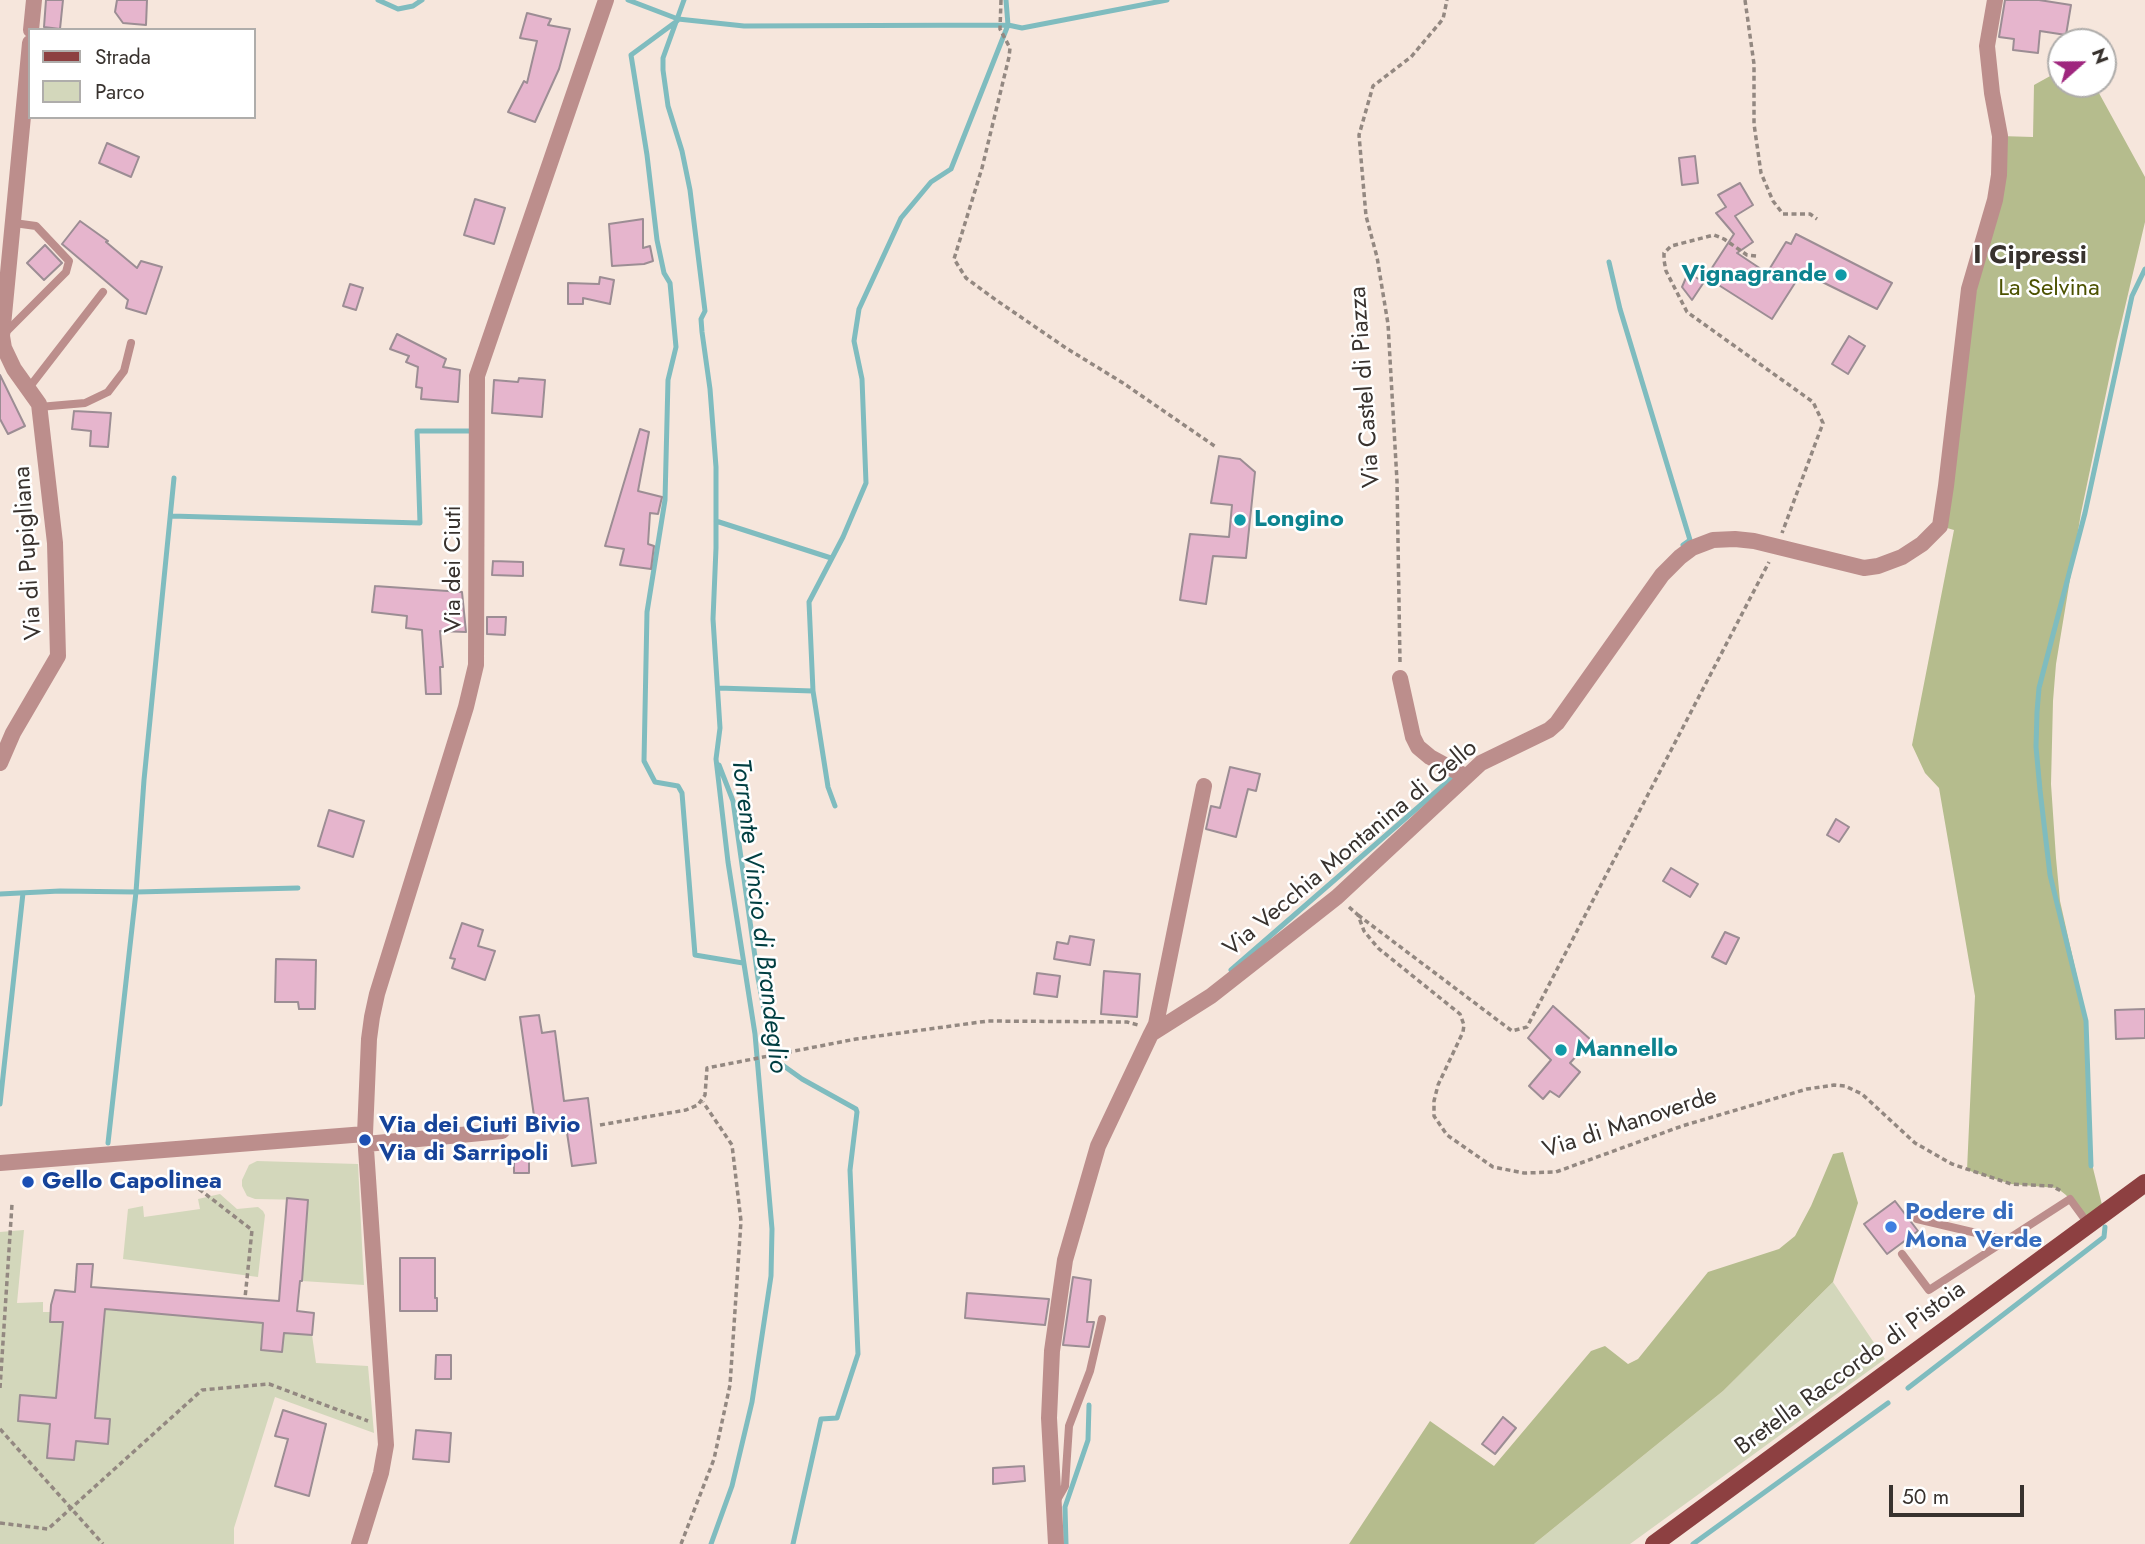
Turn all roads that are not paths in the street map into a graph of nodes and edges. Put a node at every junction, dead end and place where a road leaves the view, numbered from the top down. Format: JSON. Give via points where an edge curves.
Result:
{"nodes":[{"id":1,"x":34,"y":0,"type":"edge"},
{"id":2,"x":606,"y":0,"type":"edge"},
{"id":3,"x":1995,"y":0,"type":"edge"},
{"id":4,"x":31,"y":28,"type":"edge"},
{"id":5,"x":28,"y":66,"type":"edge"},
{"id":6,"x":14,"y":223,"type":"junction"},
{"id":7,"x":103,"y":292,"type":"dead end"},
{"id":8,"x":2,"y":336,"type":"junction"},
{"id":9,"x":131,"y":343,"type":"dead end"},
{"id":10,"x":28,"y":389,"type":"junction"},
{"id":11,"x":39,"y":407,"type":"junction"},
{"id":12,"x":1400,"y":678,"type":"road end"},
{"id":13,"x":0,"y":763,"type":"edge"},
{"id":14,"x":1465,"y":776,"type":"junction"},
{"id":15,"x":1204,"y":786,"type":"dead end"},
{"id":16,"x":1151,"y":1034,"type":"junction"},
{"id":17,"x":502,"y":1132,"type":"dead end"},
{"id":18,"x":365,"y":1139,"type":"junction"},
{"id":19,"x":0,"y":1163,"type":"edge"},
{"id":20,"x":2145,"y":1183,"type":"edge"},
{"id":21,"x":1917,"y":1219,"type":"dead end"},
{"id":22,"x":2089,"y":1225,"type":"junction"},
{"id":23,"x":2006,"y":1240,"type":"junction"},
{"id":24,"x":1902,"y":1254,"type":"dead end"},
{"id":25,"x":1102,"y":1319,"type":"dead end"},
{"id":26,"x":1054,"y":1506,"type":"junction"},
{"id":27,"x":359,"y":1544,"type":"edge"},
{"id":28,"x":1056,"y":1544,"type":"edge"},
{"id":29,"x":1654,"y":1544,"type":"edge"}],
"edges":[{"from":1,"to":4,"type":"street"},
{"from":2,"to":18,"type":"street","name":"Via dei Ciuti","via":[[477,376],[476,665],[377,994],[369,1040]]},
{"from":3,"to":14,"type":"street","name":"Via Vecchia Montanina di Gello","via":[[1987,46],[2000,136],[1999,176],[1969,289],[1940,526],[1913,551],[1878,566],[1853,566],[1778,545],[1735,539],[1703,543],[1662,575],[1557,723]]},
{"from":5,"to":6,"type":"street","name":"Via di Pupigliana"},
{"from":6,"to":8,"type":"street","name":"Via di Pupigliana"},
{"from":6,"to":8,"type":"lane","via":[[36,226],[69,261],[69,267]]},
{"from":7,"to":10,"type":"lane"},
{"from":8,"to":10,"type":"street","name":"Via di Pupigliana","via":[[14,369]]},
{"from":9,"to":11,"type":"lane","via":[[124,371],[108,393],[85,403]]},
{"from":10,"to":11,"type":"street","name":"Via di Pupigliana"},
{"from":11,"to":13,"type":"street","name":"Via di Pupigliana","via":[[55,543],[58,656]]},
{"from":12,"to":14,"type":"street","via":[[1418,747]]},
{"from":14,"to":16,"type":"street","name":"Via Vecchia Montanina di Gello","via":[[1337,897],[1217,991]]},
{"from":15,"to":16,"type":"street","via":[[1157,1024]]},
{"from":16,"to":26,"type":"street","via":[[1098,1146],[1065,1260],[1052,1352],[1049,1418]]},
{"from":17,"to":18,"type":"street"},
{"from":18,"to":19,"type":"street"},
{"from":18,"to":27,"type":"street","name":"Via dei Ciuti","via":[[386,1458]]},
{"from":20,"to":22,"type":"main road","name":"Bretella Raccordo di Pistoia"},
{"from":21,"to":23,"type":"lane"},
{"from":22,"to":23,"type":"lane","via":[[2070,1199]]},
{"from":22,"to":29,"type":"main road","name":"Bretella Raccordo di Pistoia"},
{"from":23,"to":24,"type":"lane","via":[[1929,1290]]},
{"from":25,"to":26,"type":"lane","via":[[1090,1371],[1069,1426],[1065,1486]]},
{"from":26,"to":28,"type":"street"}]}
